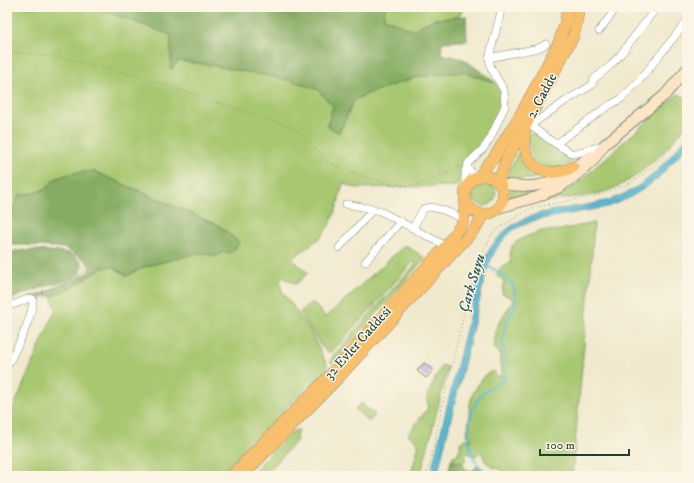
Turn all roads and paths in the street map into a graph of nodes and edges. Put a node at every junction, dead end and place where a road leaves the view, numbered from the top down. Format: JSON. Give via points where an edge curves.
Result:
{"nodes":[{"id":1,"x":501,"y":7,"type":"edge"},
{"id":2,"x":567,"y":7,"type":"edge"},
{"id":3,"x":577,"y":7,"type":"edge"},
{"id":4,"x":617,"y":7,"type":"edge"},
{"id":5,"x":657,"y":7,"type":"edge"},
{"id":6,"x":687,"y":21,"type":"edge"},
{"id":7,"x":599,"y":31,"type":"dead end"},
{"id":8,"x":546,"y":44,"type":"dead end"},
{"id":9,"x":7,"y":50,"type":"edge"},
{"id":10,"x":490,"y":58,"type":"junction"},
{"id":11,"x":687,"y":68,"type":"edge"},
{"id":12,"x":528,"y":125,"type":"junction"},
{"id":13,"x":687,"y":127,"type":"edge"},
{"id":14,"x":556,"y":144,"type":"junction"},
{"id":15,"x":601,"y":148,"type":"junction"},
{"id":16,"x":468,"y":165,"type":"junction"},
{"id":17,"x":573,"y":167,"type":"junction"},
{"id":18,"x":478,"y":177,"type":"junction"},
{"id":19,"x":499,"y":184,"type":"junction"},
{"id":20,"x":465,"y":195,"type":"junction"},
{"id":21,"x":346,"y":204,"type":"dead end"},
{"id":22,"x":498,"y":208,"type":"junction"},
{"id":23,"x":373,"y":209,"type":"junction"},
{"id":24,"x":486,"y":214,"type":"junction"},
{"id":25,"x":464,"y":219,"type":"junction"},
{"id":26,"x":401,"y":222,"type":"junction"},
{"id":27,"x":414,"y":228,"type":"junction"},
{"id":28,"x":446,"y":246,"type":"junction"},
{"id":29,"x":7,"y":248,"type":"edge"},
{"id":30,"x":338,"y":248,"type":"dead end"},
{"id":31,"x":364,"y":262,"type":"dead end"},
{"id":32,"x":32,"y":298,"type":"junction"},
{"id":33,"x":7,"y":307,"type":"edge"},
{"id":34,"x":7,"y":368,"type":"edge"},
{"id":35,"x":231,"y":476,"type":"edge"},
{"id":36,"x":242,"y":476,"type":"edge"},
{"id":37,"x":426,"y":476,"type":"edge"}],
"edges":[{"from":1,"to":10,"type":"street"},
{"from":2,"to":18,"type":"main road","name":"2. Cadde","via":[[559,42],[514,125],[494,158]]},
{"from":3,"to":12,"type":"main road","name":"2. Cadde","via":[[574,35]]},
{"from":4,"to":7,"type":"street"},
{"from":5,"to":12,"type":"street","via":[[621,54],[594,79],[592,85]]},
{"from":6,"to":14,"type":"street","via":[[639,81],[621,99]]},
{"from":8,"to":10,"type":"street","via":[[539,48]]},
{"from":9,"to":16,"type":"path","via":[[68,59],[147,79],[296,129],[330,163],[388,184],[413,186],[457,167]]},
{"from":10,"to":16,"type":"street","via":[[491,68],[504,90],[505,106],[490,139]]},
{"from":11,"to":15,"type":"main road","via":[[665,95]]},
{"from":12,"to":14,"type":"street"},
{"from":12,"to":17,"type":"main road","via":[[524,138],[525,150],[533,164],[540,170],[552,172]]},
{"from":12,"to":19,"type":"main road","name":"2. Cadde","via":[[507,158]]},
{"from":13,"to":37,"type":"path","via":[[654,166],[630,183],[599,195],[530,208],[494,232],[478,262]]},
{"from":14,"to":15,"type":"street","via":[[575,154]]},
{"from":15,"to":17,"type":"main road"},
{"from":15,"to":22,"type":"main road","via":[[592,162],[560,187]]},
{"from":16,"to":18,"type":"street"},
{"from":16,"to":20,"type":"street","via":[[465,171]]},
{"from":17,"to":19,"type":"main road","via":[[552,182],[532,186]]},
{"from":18,"to":19,"type":"main road","via":[[493,178]]},
{"from":18,"to":20,"type":"main road","via":[[467,186]]},
{"from":19,"to":22,"type":"main road","via":[[503,197]]},
{"from":20,"to":24,"type":"main road","via":[[470,208]]},
{"from":20,"to":25,"type":"main road","name":"32 Evler Caddesi"},
{"from":21,"to":23,"type":"street"},
{"from":22,"to":24,"type":"main road"},
{"from":23,"to":26,"type":"street"},
{"from":23,"to":30,"type":"street"},
{"from":24,"to":36,"type":"main road","name":"32 Evler Caddesi","via":[[468,237],[344,371]]},
{"from":25,"to":27,"type":"street","via":[[430,207],[423,210]]},
{"from":25,"to":28,"type":"main road","name":"32 Evler Caddesi"},
{"from":26,"to":27,"type":"street"},
{"from":26,"to":31,"type":"street"},
{"from":27,"to":28,"type":"street"},
{"from":28,"to":35,"type":"main road","name":"32 Evler Caddesi","via":[[334,371]]},
{"from":29,"to":32,"type":"path","via":[[63,250],[84,262],[84,272]]},
{"from":32,"to":33,"type":"street"},
{"from":32,"to":34,"type":"street","via":[[33,307]]}]}
